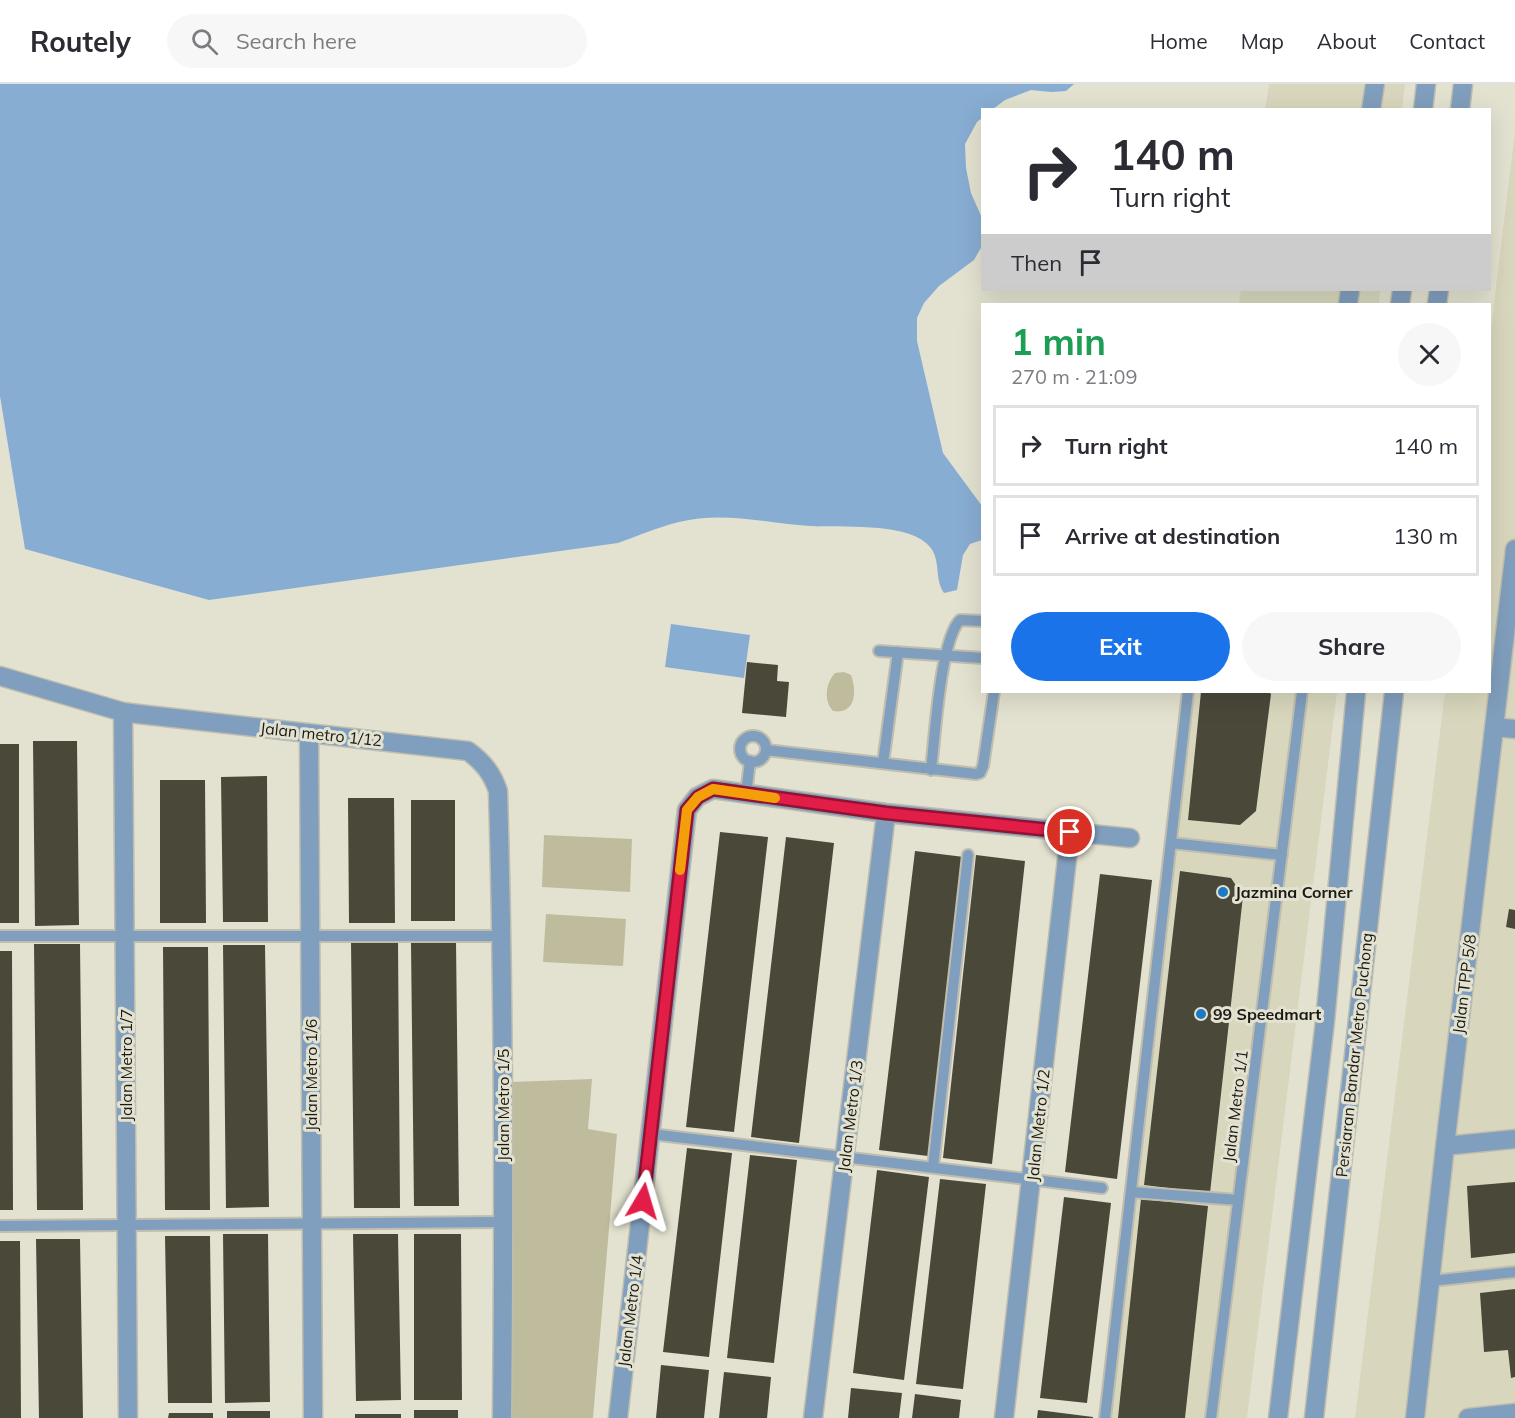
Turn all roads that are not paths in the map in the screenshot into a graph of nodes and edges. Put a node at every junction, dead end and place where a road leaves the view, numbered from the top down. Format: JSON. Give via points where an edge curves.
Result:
{"nodes":[{"id":1,"x":1375,"y":84,"type":"edge"},
{"id":2,"x":1426,"y":84,"type":"edge"},
{"id":3,"x":1463,"y":84,"type":"edge"},
{"id":4,"x":1371,"y":108,"type":"edge"},
{"id":5,"x":1423,"y":108,"type":"edge"},
{"id":6,"x":1460,"y":108,"type":"edge"},
{"id":7,"x":1515,"y":549,"type":"edge"},
{"id":8,"x":981,"y":621,"type":"edge"},
{"id":9,"x":879,"y":651,"type":"dead end"},
{"id":10,"x":898,"y":652,"type":"junction"},
{"id":11,"x":945,"y":656,"type":"junction"},
{"id":12,"x":981,"y":658,"type":"edge"},
{"id":13,"x":0,"y":676,"type":"edge"},
{"id":14,"x":994,"y":693,"type":"edge"},
{"id":15,"x":1188,"y":693,"type":"edge"},
{"id":16,"x":1302,"y":693,"type":"edge"},
{"id":17,"x":1356,"y":693,"type":"edge"},
{"id":18,"x":1394,"y":693,"type":"edge"},
{"id":19,"x":123,"y":712,"type":"junction"},
{"id":20,"x":1494,"y":727,"type":"junction"},
{"id":21,"x":1515,"y":729,"type":"edge"},
{"id":22,"x":309,"y":733,"type":"junction"},
{"id":23,"x":766,"y":750,"type":"junction"},
{"id":24,"x":750,"y":761,"type":"junction"},
{"id":25,"x":883,"y":763,"type":"junction"},
{"id":26,"x":931,"y":770,"type":"junction"},
{"id":27,"x":498,"y":791,"type":"joint"},
{"id":28,"x":746,"y":794,"type":"junction"},
{"id":29,"x":886,"y":813,"type":"junction"},
{"id":30,"x":1070,"y":832,"type":"junction"},
{"id":31,"x":1130,"y":838,"type":"dead end"},
{"id":32,"x":1171,"y":843,"type":"junction"},
{"id":33,"x":968,"y":855,"type":"dead end"},
{"id":34,"x":1282,"y":855,"type":"junction"},
{"id":35,"x":0,"y":936,"type":"edge"},
{"id":36,"x":125,"y":936,"type":"junction"},
{"id":37,"x":310,"y":936,"type":"junction"},
{"id":38,"x":502,"y":936,"type":"junction"},
{"id":39,"x":651,"y":1134,"type":"junction"},
{"id":40,"x":1515,"y":1139,"type":"edge"},
{"id":41,"x":1445,"y":1146,"type":"junction"},
{"id":42,"x":846,"y":1156,"type":"junction"},
{"id":43,"x":933,"y":1167,"type":"junction"},
{"id":44,"x":1032,"y":1179,"type":"junction"},
{"id":45,"x":1102,"y":1188,"type":"dead end"},
{"id":46,"x":1131,"y":1192,"type":"junction"},
{"id":47,"x":1238,"y":1200,"type":"junction"},
{"id":48,"x":503,"y":1222,"type":"junction"},
{"id":49,"x":312,"y":1224,"type":"junction"},
{"id":50,"x":127,"y":1225,"type":"junction"},
{"id":51,"x":0,"y":1226,"type":"edge"},
{"id":52,"x":1515,"y":1272,"type":"edge"},
{"id":53,"x":1431,"y":1281,"type":"junction"},
{"id":54,"x":1515,"y":1413,"type":"edge"},
{"id":55,"x":128,"y":1418,"type":"edge"},
{"id":56,"x":313,"y":1418,"type":"edge"},
{"id":57,"x":502,"y":1418,"type":"edge"},
{"id":58,"x":618,"y":1418,"type":"edge"},
{"id":59,"x":813,"y":1418,"type":"edge"},
{"id":60,"x":1004,"y":1418,"type":"edge"},
{"id":61,"x":1105,"y":1418,"type":"edge"},
{"id":62,"x":1211,"y":1418,"type":"edge"},
{"id":63,"x":1278,"y":1418,"type":"edge"},
{"id":64,"x":1314,"y":1418,"type":"edge"},
{"id":65,"x":1415,"y":1418,"type":"edge"},
{"id":66,"x":1468,"y":1418,"type":"edge"}],
"edges":[{"from":1,"to":4,"type":"street"},
{"from":2,"to":5,"type":"street"},
{"from":3,"to":6,"type":"street"},
{"from":7,"to":20,"type":"street","name":"Jalan TPP 5/8"},
{"from":8,"to":11,"type":"lane","via":[[960,620]]},
{"from":9,"to":10,"type":"lane"},
{"from":10,"to":11,"type":"lane"},
{"from":10,"to":25,"type":"lane"},
{"from":11,"to":12,"type":"lane"},
{"from":11,"to":26,"type":"lane"},
{"from":13,"to":19,"type":"street"},
{"from":14,"to":26,"type":"lane","via":[[980,773]]},
{"from":15,"to":32,"type":"lane"},
{"from":16,"to":34,"type":"lane","name":"Jalan Metro 1/1"},
{"from":17,"to":63,"type":"street","name":"Persiaran Bandar Metro Puchong","via":[[1325,1021]]},
{"from":18,"to":64,"type":"street","name":"Persiaran Bandar Metro Puchong"},
{"from":19,"to":22,"type":"street","name":"Jalan metro 1/12"},
{"from":19,"to":36,"type":"street","name":"Jalan Metro 1/7"},
{"from":20,"to":21,"type":"street"},
{"from":20,"to":41,"type":"street","name":"Jalan TPP 5/8"},
{"from":22,"to":27,"type":"street","name":"Jalan metro 1/12","via":[[468,751],[482,761]]},
{"from":22,"to":37,"type":"street","name":"Jalan Metro 1/6"},
{"from":23,"to":24,"type":"lane","via":[[760,760]]},
{"from":23,"to":24,"type":"lane","via":[[761,738],[744,739],[740,751]]},
{"from":23,"to":25,"type":"lane"},
{"from":24,"to":28,"type":"lane"},
{"from":25,"to":26,"type":"lane"},
{"from":27,"to":38,"type":"street","name":"Jalan Metro 1/5"},
{"from":28,"to":29,"type":"street"},
{"from":28,"to":39,"type":"street","name":"Jalan Metro 1/4","via":[[713,789],[698,797],[687,810]]},
{"from":29,"to":30,"type":"street"},
{"from":29,"to":42,"type":"street","name":"Jalan Metro 1/3"},
{"from":30,"to":31,"type":"street"},
{"from":30,"to":44,"type":"street","name":"Jalan Metro 1/2"},
{"from":32,"to":34,"type":"lane"},
{"from":32,"to":46,"type":"lane"},
{"from":33,"to":43,"type":"lane"},
{"from":34,"to":47,"type":"lane","name":"Jalan Metro 1/1"},
{"from":35,"to":36,"type":"lane"},
{"from":36,"to":37,"type":"lane"},
{"from":36,"to":50,"type":"street","name":"Jalan Metro 1/7"},
{"from":37,"to":38,"type":"lane"},
{"from":37,"to":49,"type":"street","name":"Jalan Metro 1/6"},
{"from":38,"to":48,"type":"street","name":"Jalan Metro 1/5"},
{"from":39,"to":42,"type":"lane"},
{"from":39,"to":58,"type":"street","name":"Jalan Metro 1/4"},
{"from":40,"to":41,"type":"street"},
{"from":41,"to":53,"type":"street","name":"Jalan TPP 5/8"},
{"from":42,"to":43,"type":"lane"},
{"from":42,"to":59,"type":"street","name":"Jalan Metro 1/3"},
{"from":43,"to":44,"type":"lane"},
{"from":44,"to":45,"type":"lane"},
{"from":44,"to":60,"type":"street","name":"Jalan Metro 1/2"},
{"from":46,"to":47,"type":"lane"},
{"from":46,"to":61,"type":"lane"},
{"from":47,"to":62,"type":"lane","name":"Jalan Metro 1/1"},
{"from":48,"to":49,"type":"lane"},
{"from":48,"to":57,"type":"street","name":"Jalan Metro 1/5"},
{"from":49,"to":50,"type":"lane"},
{"from":49,"to":56,"type":"street","name":"Jalan Metro 1/6"},
{"from":50,"to":51,"type":"lane"},
{"from":50,"to":55,"type":"street","name":"Jalan Metro 1/7"},
{"from":52,"to":53,"type":"lane"},
{"from":53,"to":65,"type":"street","name":"Jalan TPP 5/8"},
{"from":54,"to":66,"type":"street"}]}
